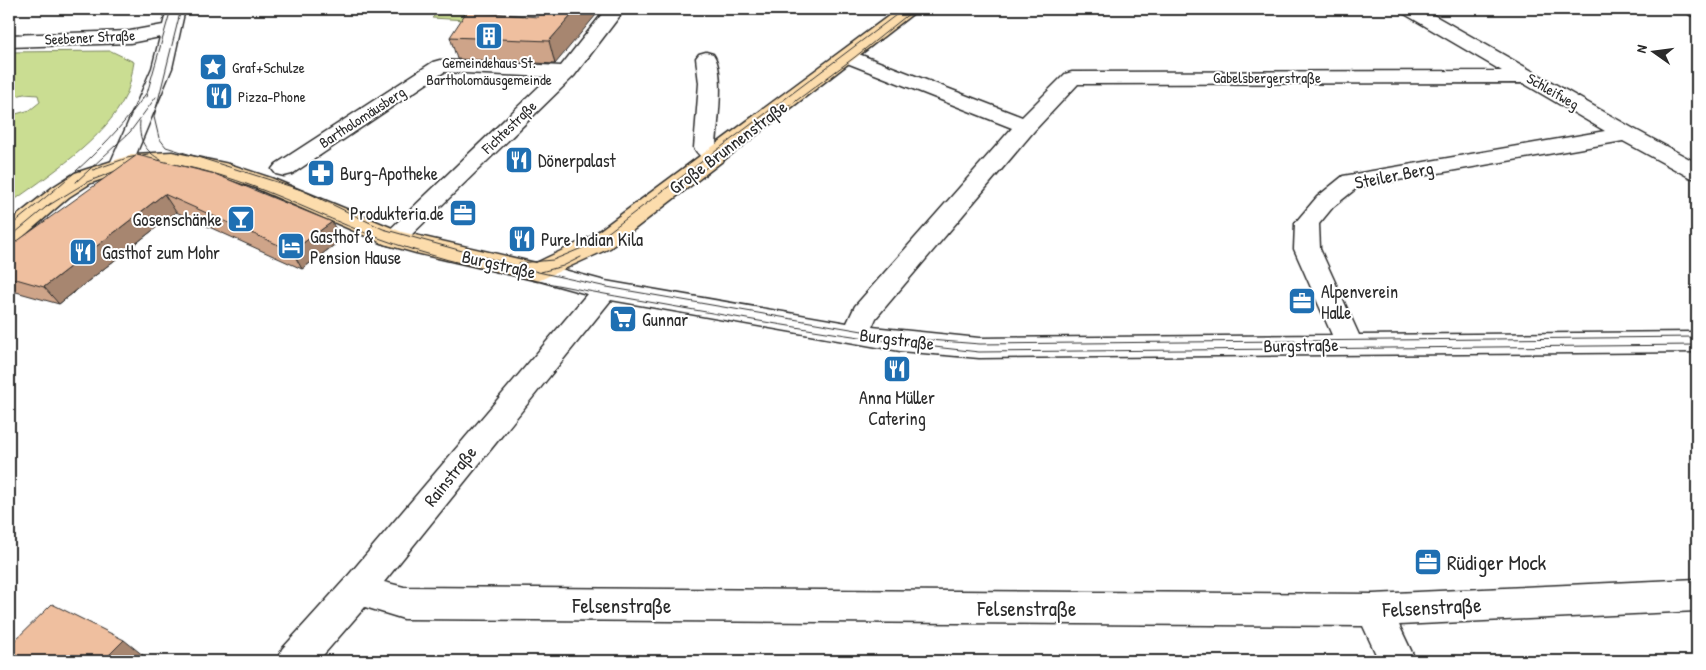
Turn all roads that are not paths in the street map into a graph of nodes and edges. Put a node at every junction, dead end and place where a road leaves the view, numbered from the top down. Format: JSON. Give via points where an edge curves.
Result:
{"nodes":[{"id":1,"x":176,"y":9,"type":"edge"},
{"id":2,"x":616,"y":9,"type":"edge"},
{"id":3,"x":910,"y":9,"type":"edge"},
{"id":4,"x":1410,"y":9,"type":"edge"},
{"id":5,"x":172,"y":30,"type":"junction"},
{"id":6,"x":9,"y":41,"type":"edge"},
{"id":7,"x":849,"y":57,"type":"junction"},
{"id":8,"x":706,"y":58,"type":"dead end"},
{"id":9,"x":567,"y":72,"type":"junction"},
{"id":10,"x":1530,"y":77,"type":"junction"},
{"id":11,"x":1026,"y":126,"type":"junction"},
{"id":12,"x":1626,"y":134,"type":"junction"},
{"id":13,"x":713,"y":156,"type":"junction"},
{"id":14,"x":122,"y":164,"type":"junction"},
{"id":15,"x":284,"y":168,"type":"dead end"},
{"id":16,"x":1697,"y":172,"type":"edge"},
{"id":17,"x":9,"y":235,"type":"edge"},
{"id":18,"x":393,"y":238,"type":"junction"},
{"id":19,"x":538,"y":272,"type":"junction"},
{"id":20,"x":605,"y":290,"type":"junction"},
{"id":21,"x":855,"y":334,"type":"junction"},
{"id":22,"x":1697,"y":342,"type":"edge"},
{"id":23,"x":1350,"y":344,"type":"junction"},
{"id":24,"x":359,"y":588,"type":"junction"},
{"id":25,"x":1697,"y":595,"type":"edge"},
{"id":26,"x":1373,"y":610,"type":"junction"},
{"id":27,"x":295,"y":661,"type":"edge"},
{"id":28,"x":1398,"y":661,"type":"edge"}],
"edges":[{"from":1,"to":5,"type":"street"},
{"from":2,"to":9,"type":"street","name":"Fichtestraße"},
{"from":3,"to":7,"type":"main road","name":"Große Brunnenstraße"},
{"from":4,"to":10,"type":"street","name":"Schleifweg"},
{"from":5,"to":6,"type":"street","name":"Seebener Straße","via":[[130,37]]},
{"from":5,"to":14,"type":"street","via":[[162,68]]},
{"from":7,"to":11,"type":"street"},
{"from":7,"to":13,"type":"main road","name":"Große Brunnenstraße"},
{"from":8,"to":13,"type":"street","via":[[709,83],[705,148]]},
{"from":9,"to":15,"type":"street","name":"Bartholomäusberg","via":[[445,58]]},
{"from":9,"to":18,"type":"street","name":"Fichtestraße"},
{"from":10,"to":11,"type":"street","name":"Gabelsbergerstraße","via":[[1072,78]]},
{"from":10,"to":12,"type":"street","name":"Schleifweg"},
{"from":11,"to":21,"type":"street","name":"Gabelsbergerstraße","via":[[865,313]]},
{"from":12,"to":16,"type":"street","name":"Schleifweg"},
{"from":12,"to":23,"type":"street","name":"Steiler Berg","via":[[1351,181],[1325,202],[1307,223],[1307,250]]},
{"from":13,"to":19,"type":"main road","name":"Große Brunnenstraße","via":[[601,242]]},
{"from":14,"to":17,"type":"main road","name":"Burgstraße","via":[[74,183]]},
{"from":14,"to":18,"type":"main road","name":"Burgstraße","via":[[172,159],[221,169],[296,195]]},
{"from":18,"to":19,"type":"main road","name":"Burgstraße"},
{"from":19,"to":20,"type":"street","name":"Burgstraße"},
{"from":20,"to":21,"type":"street","name":"Burgstraße"},
{"from":20,"to":24,"type":"street","name":"Rainstraße"},
{"from":21,"to":23,"type":"street","name":"Burgstraße","via":[[979,348]]},
{"from":22,"to":23,"type":"street","name":"Burgstraße"},
{"from":24,"to":26,"type":"street","name":"Felsenstraße","via":[[404,603]]},
{"from":24,"to":27,"type":"street","name":"Rainstraße"},
{"from":25,"to":26,"type":"street","name":"Felsenstraße"},
{"from":26,"to":28,"type":"street"}]}
